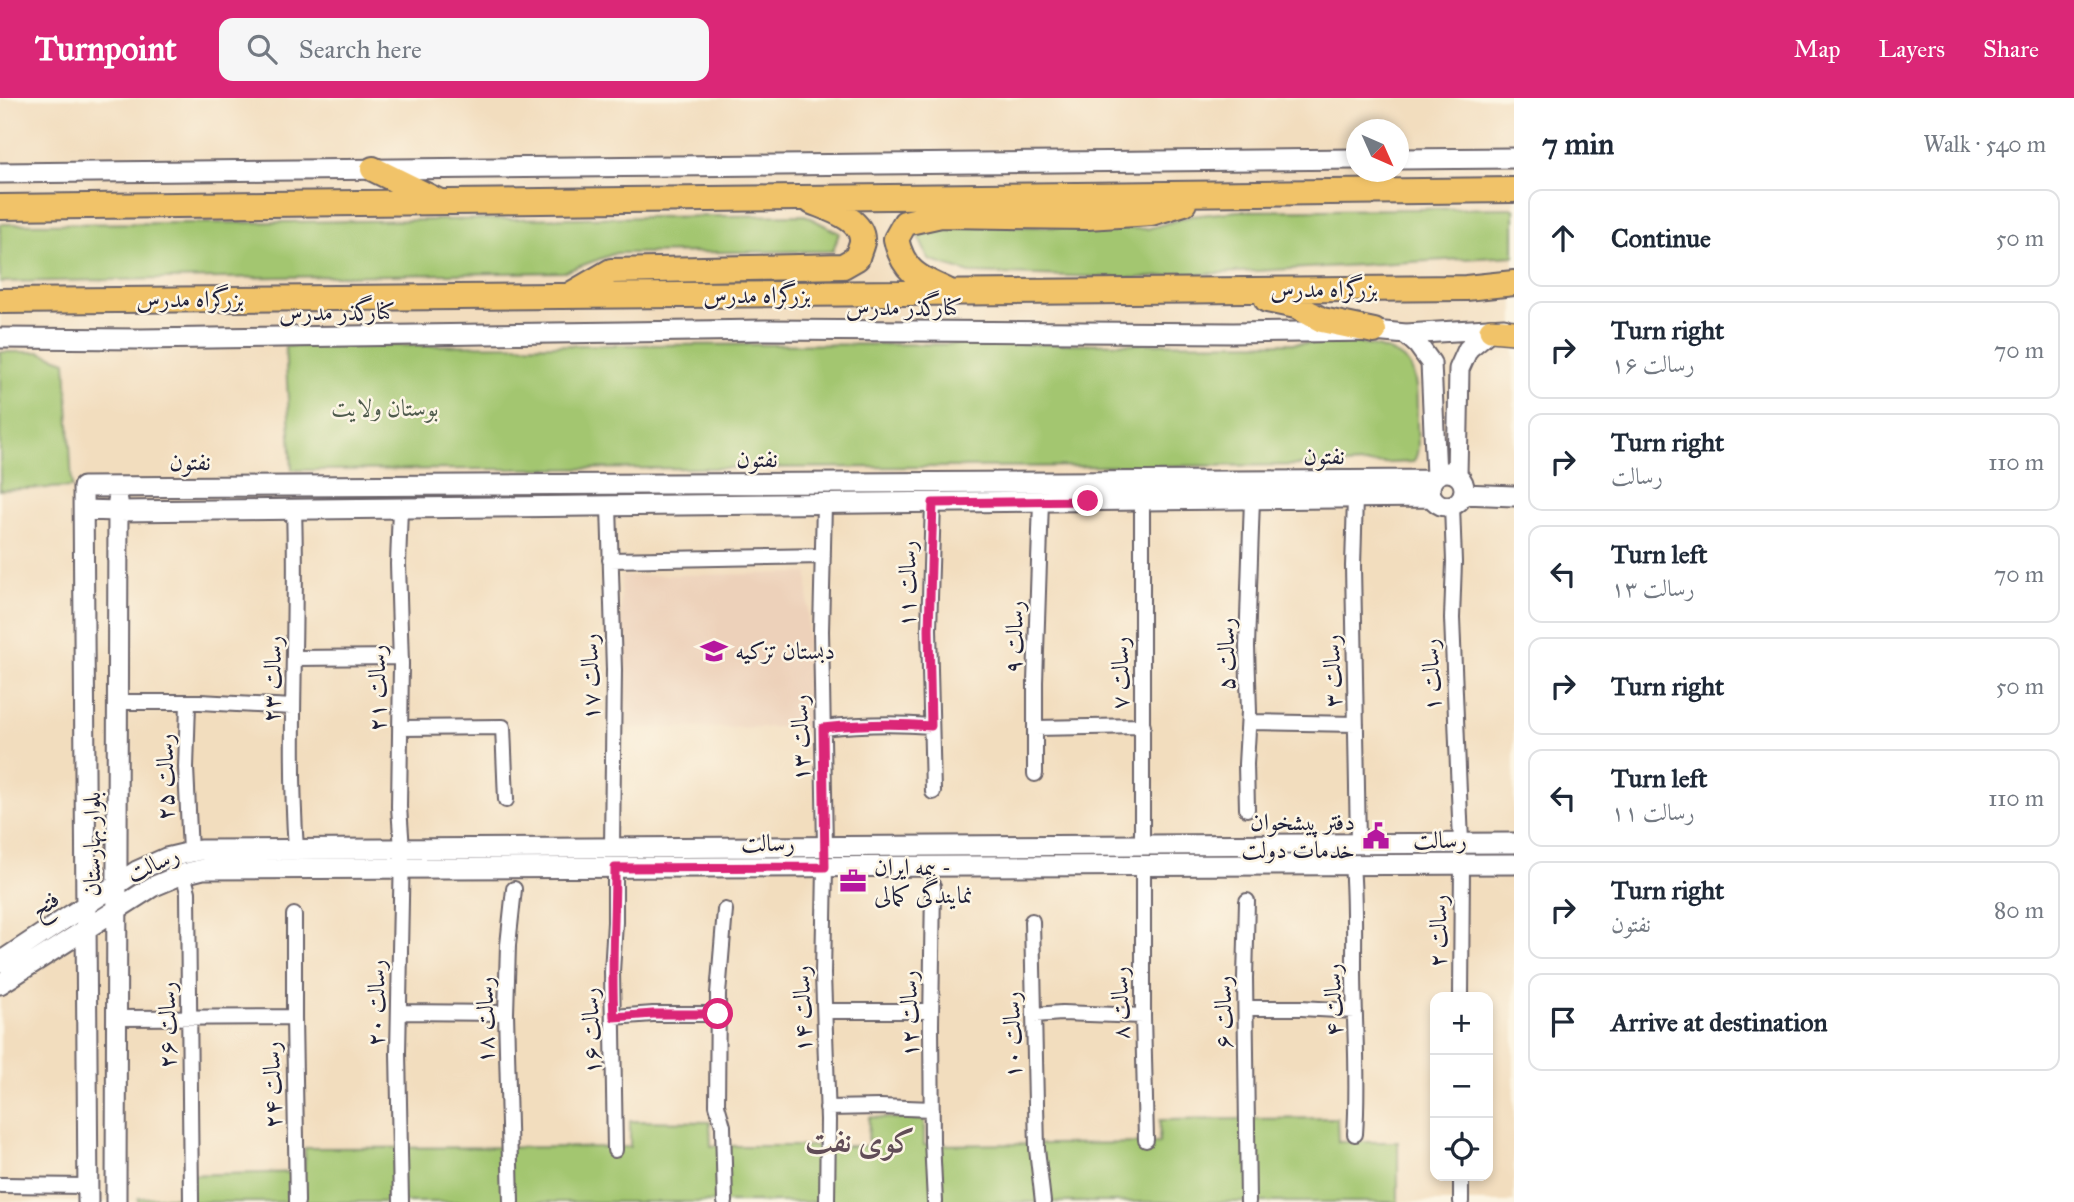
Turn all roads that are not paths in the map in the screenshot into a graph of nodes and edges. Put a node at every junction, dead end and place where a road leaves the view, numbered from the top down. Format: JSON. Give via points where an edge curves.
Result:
{"nodes":[{"id":1,"x":1514,"y":158,"type":"edge"},
{"id":2,"x":1346,"y":159,"type":"edge"},
{"id":3,"x":1409,"y":159,"type":"edge"},
{"id":4,"x":373,"y":169,"type":"junction"},
{"id":5,"x":0,"y":173,"type":"edge"},
{"id":6,"x":1514,"y":190,"type":"edge"},
{"id":7,"x":1212,"y":194,"type":"junction"},
{"id":8,"x":807,"y":199,"type":"junction"},
{"id":9,"x":442,"y":203,"type":"junction"},
{"id":10,"x":0,"y":206,"type":"edge"},
{"id":11,"x":1514,"y":282,"type":"edge"},
{"id":12,"x":1219,"y":290,"type":"junction"},
{"id":13,"x":954,"y":293,"type":"junction"},
{"id":14,"x":567,"y":296,"type":"junction"},
{"id":15,"x":0,"y":301,"type":"edge"},
{"id":16,"x":1491,"y":330,"type":"junction"},
{"id":17,"x":1514,"y":330,"type":"edge"},
{"id":18,"x":1374,"y":331,"type":"junction"},
{"id":19,"x":1406,"y":334,"type":"junction"},
{"id":20,"x":0,"y":338,"type":"edge"},
{"id":21,"x":724,"y":484,"type":"junction"},
{"id":22,"x":1433,"y":484,"type":"junction"},
{"id":23,"x":1514,"y":484,"type":"edge"},
{"id":24,"x":83,"y":487,"type":"joint"},
{"id":25,"x":118,"y":487,"type":"junction"},
{"id":26,"x":1459,"y":490,"type":"junction"},
{"id":27,"x":1089,"y":491,"type":"junction"},
{"id":28,"x":1514,"y":496,"type":"edge"},
{"id":29,"x":1354,"y":498,"type":"junction"},
{"id":30,"x":1252,"y":499,"type":"junction"},
{"id":31,"x":1142,"y":500,"type":"junction"},
{"id":32,"x":1041,"y":501,"type":"junction"},
{"id":33,"x":933,"y":503,"type":"junction"},
{"id":34,"x":824,"y":504,"type":"junction"},
{"id":35,"x":724,"y":505,"type":"junction"},
{"id":36,"x":608,"y":506,"type":"junction"},
{"id":37,"x":400,"y":508,"type":"junction"},
{"id":38,"x":294,"y":509,"type":"junction"},
{"id":39,"x":83,"y":510,"type":"junction"},
{"id":40,"x":117,"y":511,"type":"junction"},
{"id":41,"x":823,"y":556,"type":"junction"},
{"id":42,"x":610,"y":560,"type":"junction"},
{"id":43,"x":401,"y":657,"type":"junction"},
{"id":44,"x":295,"y":658,"type":"junction"},
{"id":45,"x":117,"y":702,"type":"junction"},
{"id":46,"x":188,"y":702,"type":"junction"},
{"id":47,"x":293,"y":707,"type":"junction"},
{"id":48,"x":1249,"y":722,"type":"junction"},
{"id":49,"x":1356,"y":724,"type":"junction"},
{"id":50,"x":931,"y":726,"type":"junction"},
{"id":51,"x":1143,"y":726,"type":"junction"},
{"id":52,"x":400,"y":728,"type":"junction"},
{"id":53,"x":823,"y":728,"type":"junction"},
{"id":54,"x":1035,"y":728,"type":"junction"},
{"id":55,"x":1035,"y":774,"type":"dead end"},
{"id":56,"x":933,"y":792,"type":"dead end"},
{"id":57,"x":506,"y":800,"type":"dead end"},
{"id":58,"x":1247,"y":809,"type":"dead end"},
{"id":59,"x":1461,"y":843,"type":"junction"},
{"id":60,"x":1514,"y":843,"type":"edge"},
{"id":61,"x":1301,"y":844,"type":"junction"},
{"id":62,"x":1358,"y":844,"type":"junction"},
{"id":63,"x":1142,"y":845,"type":"junction"},
{"id":64,"x":825,"y":846,"type":"junction"},
{"id":65,"x":581,"y":848,"type":"junction"},
{"id":66,"x":612,"y":848,"type":"junction"},
{"id":67,"x":296,"y":849,"type":"junction"},
{"id":68,"x":402,"y":849,"type":"junction"},
{"id":69,"x":190,"y":852,"type":"junction"},
{"id":70,"x":1462,"y":864,"type":"junction"},
{"id":71,"x":1514,"y":864,"type":"edge"},
{"id":72,"x":1300,"y":865,"type":"junction"},
{"id":73,"x":1352,"y":865,"type":"junction"},
{"id":74,"x":1143,"y":866,"type":"junction"},
{"id":75,"x":825,"y":867,"type":"junction"},
{"id":76,"x":582,"y":868,"type":"junction"},
{"id":77,"x":615,"y":868,"type":"junction"},
{"id":78,"x":401,"y":869,"type":"junction"},
{"id":79,"x":183,"y":874,"type":"junction"},
{"id":80,"x":116,"y":886,"type":"junction"},
{"id":81,"x":933,"y":886,"type":"dead end"},
{"id":82,"x":513,"y":890,"type":"dead end"},
{"id":83,"x":1247,"y":901,"type":"dead end"},
{"id":84,"x":86,"y":906,"type":"junction"},
{"id":85,"x":116,"y":909,"type":"junction"},
{"id":86,"x":725,"y":910,"type":"dead end"},
{"id":87,"x":294,"y":915,"type":"dead end"},
{"id":88,"x":1032,"y":920,"type":"dead end"},
{"id":89,"x":86,"y":929,"type":"junction"},
{"id":90,"x":0,"y":962,"type":"edge"},
{"id":91,"x":0,"y":984,"type":"edge"},
{"id":92,"x":1461,"y":992,"type":"edge"},
{"id":93,"x":1246,"y":1007,"type":"junction"},
{"id":94,"x":931,"y":1011,"type":"junction"},
{"id":95,"x":1355,"y":1011,"type":"junction"},
{"id":96,"x":399,"y":1012,"type":"junction"},
{"id":97,"x":825,"y":1012,"type":"junction"},
{"id":98,"x":506,"y":1013,"type":"junction"},
{"id":99,"x":294,"y":1014,"type":"junction"},
{"id":100,"x":718,"y":1014,"type":"junction"},
{"id":101,"x":1034,"y":1015,"type":"junction"},
{"id":102,"x":1143,"y":1016,"type":"junction"},
{"id":103,"x":614,"y":1017,"type":"junction"},
{"id":104,"x":116,"y":1018,"type":"junction"},
{"id":105,"x":189,"y":1018,"type":"junction"},
{"id":106,"x":827,"y":1108,"type":"junction"},
{"id":107,"x":932,"y":1109,"type":"junction"},
{"id":108,"x":1355,"y":1133,"type":"dead end"},
{"id":109,"x":1146,"y":1140,"type":"dead end"},
{"id":110,"x":615,"y":1150,"type":"dead end"},
{"id":111,"x":0,"y":1185,"type":"edge"},
{"id":112,"x":88,"y":1194,"type":"edge"},
{"id":113,"x":116,"y":1202,"type":"edge"},
{"id":114,"x":191,"y":1202,"type":"edge"},
{"id":115,"x":297,"y":1202,"type":"edge"},
{"id":116,"x":401,"y":1202,"type":"edge"},
{"id":117,"x":511,"y":1202,"type":"edge"},
{"id":118,"x":725,"y":1202,"type":"edge"},
{"id":119,"x":827,"y":1202,"type":"edge"},
{"id":120,"x":935,"y":1202,"type":"edge"},
{"id":121,"x":1043,"y":1202,"type":"edge"},
{"id":122,"x":1248,"y":1202,"type":"edge"}],
"edges":[{"from":1,"to":3,"type":"street"},
{"from":2,"to":4,"type":"street"},
{"from":4,"to":5,"type":"street"},
{"from":4,"to":9,"type":"highway"},
{"from":6,"to":7,"type":"highway"},
{"from":7,"to":8,"type":"highway"},
{"from":7,"to":13,"type":"highway","via":[[1151,213],[941,215],[905,223],[895,239],[905,264],[916,276]]},
{"from":8,"to":9,"type":"highway"},
{"from":8,"to":14,"type":"highway","via":[[857,225],[862,239],[857,258],[843,266],[611,271]]},
{"from":9,"to":10,"type":"highway"},
{"from":11,"to":12,"type":"highway","name":"بزرگراه مدرس","via":[[1466,288]]},
{"from":12,"to":13,"type":"highway","name":"بزرگراه مدرس"},
{"from":12,"to":18,"type":"highway","via":[[1296,306],[1322,320]]},
{"from":13,"to":14,"type":"highway","name":"بزرگراه مدرس"},
{"from":14,"to":15,"type":"highway","name":"بزرگراه مدرس"},
{"from":16,"to":17,"type":"main road"},
{"from":16,"to":19,"type":"street","name":"کنارگذر مدرس"},
{"from":16,"to":26,"type":"street","via":[[1468,349],[1459,369]]},
{"from":18,"to":19,"type":"street","name":"کنارگذر مدرس"},
{"from":18,"to":20,"type":"street","name":"کنارگذر مدرس","via":[[765,330]]},
{"from":19,"to":22,"type":"street","via":[[1431,363]]},
{"from":21,"to":25,"type":"street","name":"نفتون"},
{"from":21,"to":27,"type":"street","name":"نفتون"},
{"from":21,"to":35,"type":"street"},
{"from":22,"to":26,"type":"street","via":[[1447,472]]},
{"from":22,"to":26,"type":"street","via":[[1441,505]]},
{"from":22,"to":27,"type":"street","name":"نفتون"},
{"from":22,"to":29,"type":"street","name":"نفتون"},
{"from":23,"to":26,"type":"street"},
{"from":24,"to":25,"type":"street","name":"نفتون"},
{"from":24,"to":39,"type":"street","name":"بلوار بهارستان"},
{"from":25,"to":40,"type":"street","name":"بلوار بهارستان"},
{"from":26,"to":28,"type":"street"},
{"from":26,"to":59,"type":"street","name":"رسالت ۱","via":[[1452,618]]},
{"from":27,"to":31,"type":"street","name":"نفتون"},
{"from":27,"to":32,"type":"street","name":"نفتون"},
{"from":29,"to":30,"type":"street","name":"نفتون"},
{"from":29,"to":49,"type":"street","name":"رسالت ۳"},
{"from":30,"to":31,"type":"street","name":"نفتون"},
{"from":30,"to":48,"type":"street","name":"رسالت ۵"},
{"from":31,"to":51,"type":"street","name":"رسالت ۷"},
{"from":32,"to":33,"type":"street","name":"نفتون"},
{"from":32,"to":54,"type":"street","name":"رسالت ۹"},
{"from":33,"to":34,"type":"street","name":"نفتون"},
{"from":33,"to":50,"type":"street","name":"رسالت ۱۱"},
{"from":34,"to":35,"type":"street","name":"نفتون"},
{"from":34,"to":41,"type":"street","name":"رسالت ۱۳"},
{"from":35,"to":36,"type":"street","name":"نفتون"},
{"from":36,"to":37,"type":"street","name":"نفتون"},
{"from":36,"to":42,"type":"street","name":"رسالت ۱۷"},
{"from":37,"to":38,"type":"street","name":"نفتون"},
{"from":37,"to":43,"type":"street","name":"رسالت ۲۱"},
{"from":38,"to":40,"type":"street","name":"نفتون"},
{"from":38,"to":44,"type":"street","name":"رسالت ۲۳"},
{"from":39,"to":40,"type":"street","name":"نفتون"},
{"from":39,"to":84,"type":"street","name":"بلوار بهارستان"},
{"from":40,"to":45,"type":"street","name":"بلوار بهارستان"},
{"from":41,"to":42,"type":"street"},
{"from":41,"to":53,"type":"street","name":"رسالت ۱۳"},
{"from":42,"to":66,"type":"street","name":"رسالت ۱۷"},
{"from":43,"to":44,"type":"street"},
{"from":43,"to":52,"type":"street","name":"رسالت ۲۱"},
{"from":44,"to":47,"type":"street","name":"رسالت ۲۳"},
{"from":45,"to":46,"type":"street"},
{"from":45,"to":80,"type":"street","name":"بلوار بهارستان"},
{"from":46,"to":47,"type":"street"},
{"from":46,"to":69,"type":"street","name":"رسالت ۲۵"},
{"from":47,"to":67,"type":"street","name":"رسالت ۲۳"},
{"from":48,"to":49,"type":"street"},
{"from":48,"to":58,"type":"street","name":"رسالت ۵"},
{"from":49,"to":62,"type":"street","name":"رسالت ۳"},
{"from":50,"to":53,"type":"street","via":[[896,723]]},
{"from":50,"to":56,"type":"street","name":"رسالت ۱۱"},
{"from":51,"to":54,"type":"street"},
{"from":51,"to":63,"type":"street","name":"رسالت ۷"},
{"from":52,"to":57,"type":"street","via":[[503,727]]},
{"from":52,"to":68,"type":"street","name":"رسالت ۲۱"},
{"from":53,"to":64,"type":"street","name":"رسالت ۱۳"},
{"from":54,"to":55,"type":"street","name":"رسالت ۹"},
{"from":59,"to":60,"type":"street","name":"رسالت"},
{"from":59,"to":62,"type":"street","name":"رسالت"},
{"from":61,"to":62,"type":"street","name":"رسالت"},
{"from":61,"to":63,"type":"street","name":"رسالت"},
{"from":61,"to":72,"type":"street"},
{"from":63,"to":64,"type":"street","name":"رسالت"},
{"from":63,"to":74,"type":"street"},
{"from":64,"to":66,"type":"street","name":"رسالت"},
{"from":64,"to":75,"type":"street"},
{"from":65,"to":66,"type":"street","name":"رسالت"},
{"from":65,"to":68,"type":"street","name":"رسالت"},
{"from":65,"to":76,"type":"street"},
{"from":67,"to":68,"type":"street","name":"رسالت"},
{"from":67,"to":69,"type":"street","name":"رسالت"},
{"from":68,"to":78,"type":"street","name":"رسالت ۲۱"},
{"from":69,"to":80,"type":"street","name":"رسالت","via":[[137,871]]},
{"from":70,"to":71,"type":"street","name":"رسالت"},
{"from":70,"to":73,"type":"street","name":"رسالت"},
{"from":70,"to":92,"type":"street","name":"رسالت ۲"},
{"from":72,"to":73,"type":"street","name":"رسالت"},
{"from":72,"to":74,"type":"street","name":"رسالت"},
{"from":73,"to":95,"type":"street","name":"رسالت ۴"},
{"from":74,"to":75,"type":"street","name":"رسالت"},
{"from":74,"to":102,"type":"street","name":"رسالت ۸"},
{"from":75,"to":77,"type":"street","name":"رسالت"},
{"from":75,"to":97,"type":"street","name":"رسالت ۱۴"},
{"from":76,"to":77,"type":"street","name":"رسالت"},
{"from":76,"to":78,"type":"street","name":"رسالت"},
{"from":77,"to":103,"type":"street","name":"رسالت ۱۶"},
{"from":78,"to":79,"type":"street","name":"رسالت","via":[[203,869]]},
{"from":78,"to":96,"type":"street","name":"رسالت ٢٠"},
{"from":79,"to":85,"type":"street","name":"رسالت"},
{"from":79,"to":105,"type":"street","name":"رسالت ۲۶","via":[[188,892]]},
{"from":80,"to":84,"type":"street","name":"فتح"},
{"from":80,"to":85,"type":"street","name":"بلوار بهارستان"},
{"from":81,"to":94,"type":"street","name":"رسالت ۱۲"},
{"from":82,"to":98,"type":"street","name":"رسالت ۱۸"},
{"from":83,"to":93,"type":"street","name":"رسالت ۶"},
{"from":84,"to":89,"type":"street","name":"بلوار بهارستان"},
{"from":84,"to":90,"type":"street","name":"فتح"},
{"from":85,"to":89,"type":"street","name":"فتح"},
{"from":85,"to":104,"type":"street","name":"بلوار بهارستان"},
{"from":86,"to":100,"type":"street"},
{"from":87,"to":99,"type":"street","name":"رسالت ۲۴"},
{"from":88,"to":101,"type":"street","name":"رسالت ۱۰"},
{"from":89,"to":91,"type":"street","name":"فتح"},
{"from":89,"to":112,"type":"street","name":"بلوار بهارستان"},
{"from":93,"to":95,"type":"street"},
{"from":93,"to":122,"type":"street","name":"رسالت ۶"},
{"from":94,"to":97,"type":"street"},
{"from":94,"to":107,"type":"street","name":"رسالت ۱۲"},
{"from":95,"to":108,"type":"street","name":"رسالت ۴"},
{"from":96,"to":98,"type":"street"},
{"from":96,"to":116,"type":"street","name":"رسالت ٢٠"},
{"from":97,"to":106,"type":"street","name":"رسالت ۱۴"},
{"from":98,"to":117,"type":"street","name":"رسالت ۱۸"},
{"from":99,"to":105,"type":"street"},
{"from":99,"to":115,"type":"street","name":"رسالت ۲۴"},
{"from":100,"to":103,"type":"street"},
{"from":100,"to":118,"type":"street","via":[[717,1105],[723,1126]]},
{"from":101,"to":102,"type":"street"},
{"from":101,"to":121,"type":"street","name":"رسالت ۱۰"},
{"from":102,"to":109,"type":"street","name":"رسالت ۸"},
{"from":103,"to":110,"type":"street","name":"رسالت ۱۶"},
{"from":104,"to":105,"type":"street"},
{"from":104,"to":113,"type":"street","name":"بلوار بهارستان"},
{"from":105,"to":114,"type":"street","name":"رسالت ۲۶"},
{"from":106,"to":107,"type":"street"},
{"from":106,"to":119,"type":"street","name":"رسالت ۱۴"},
{"from":107,"to":120,"type":"street","name":"رسالت ۱۲"},
{"from":111,"to":112,"type":"street"}]}
